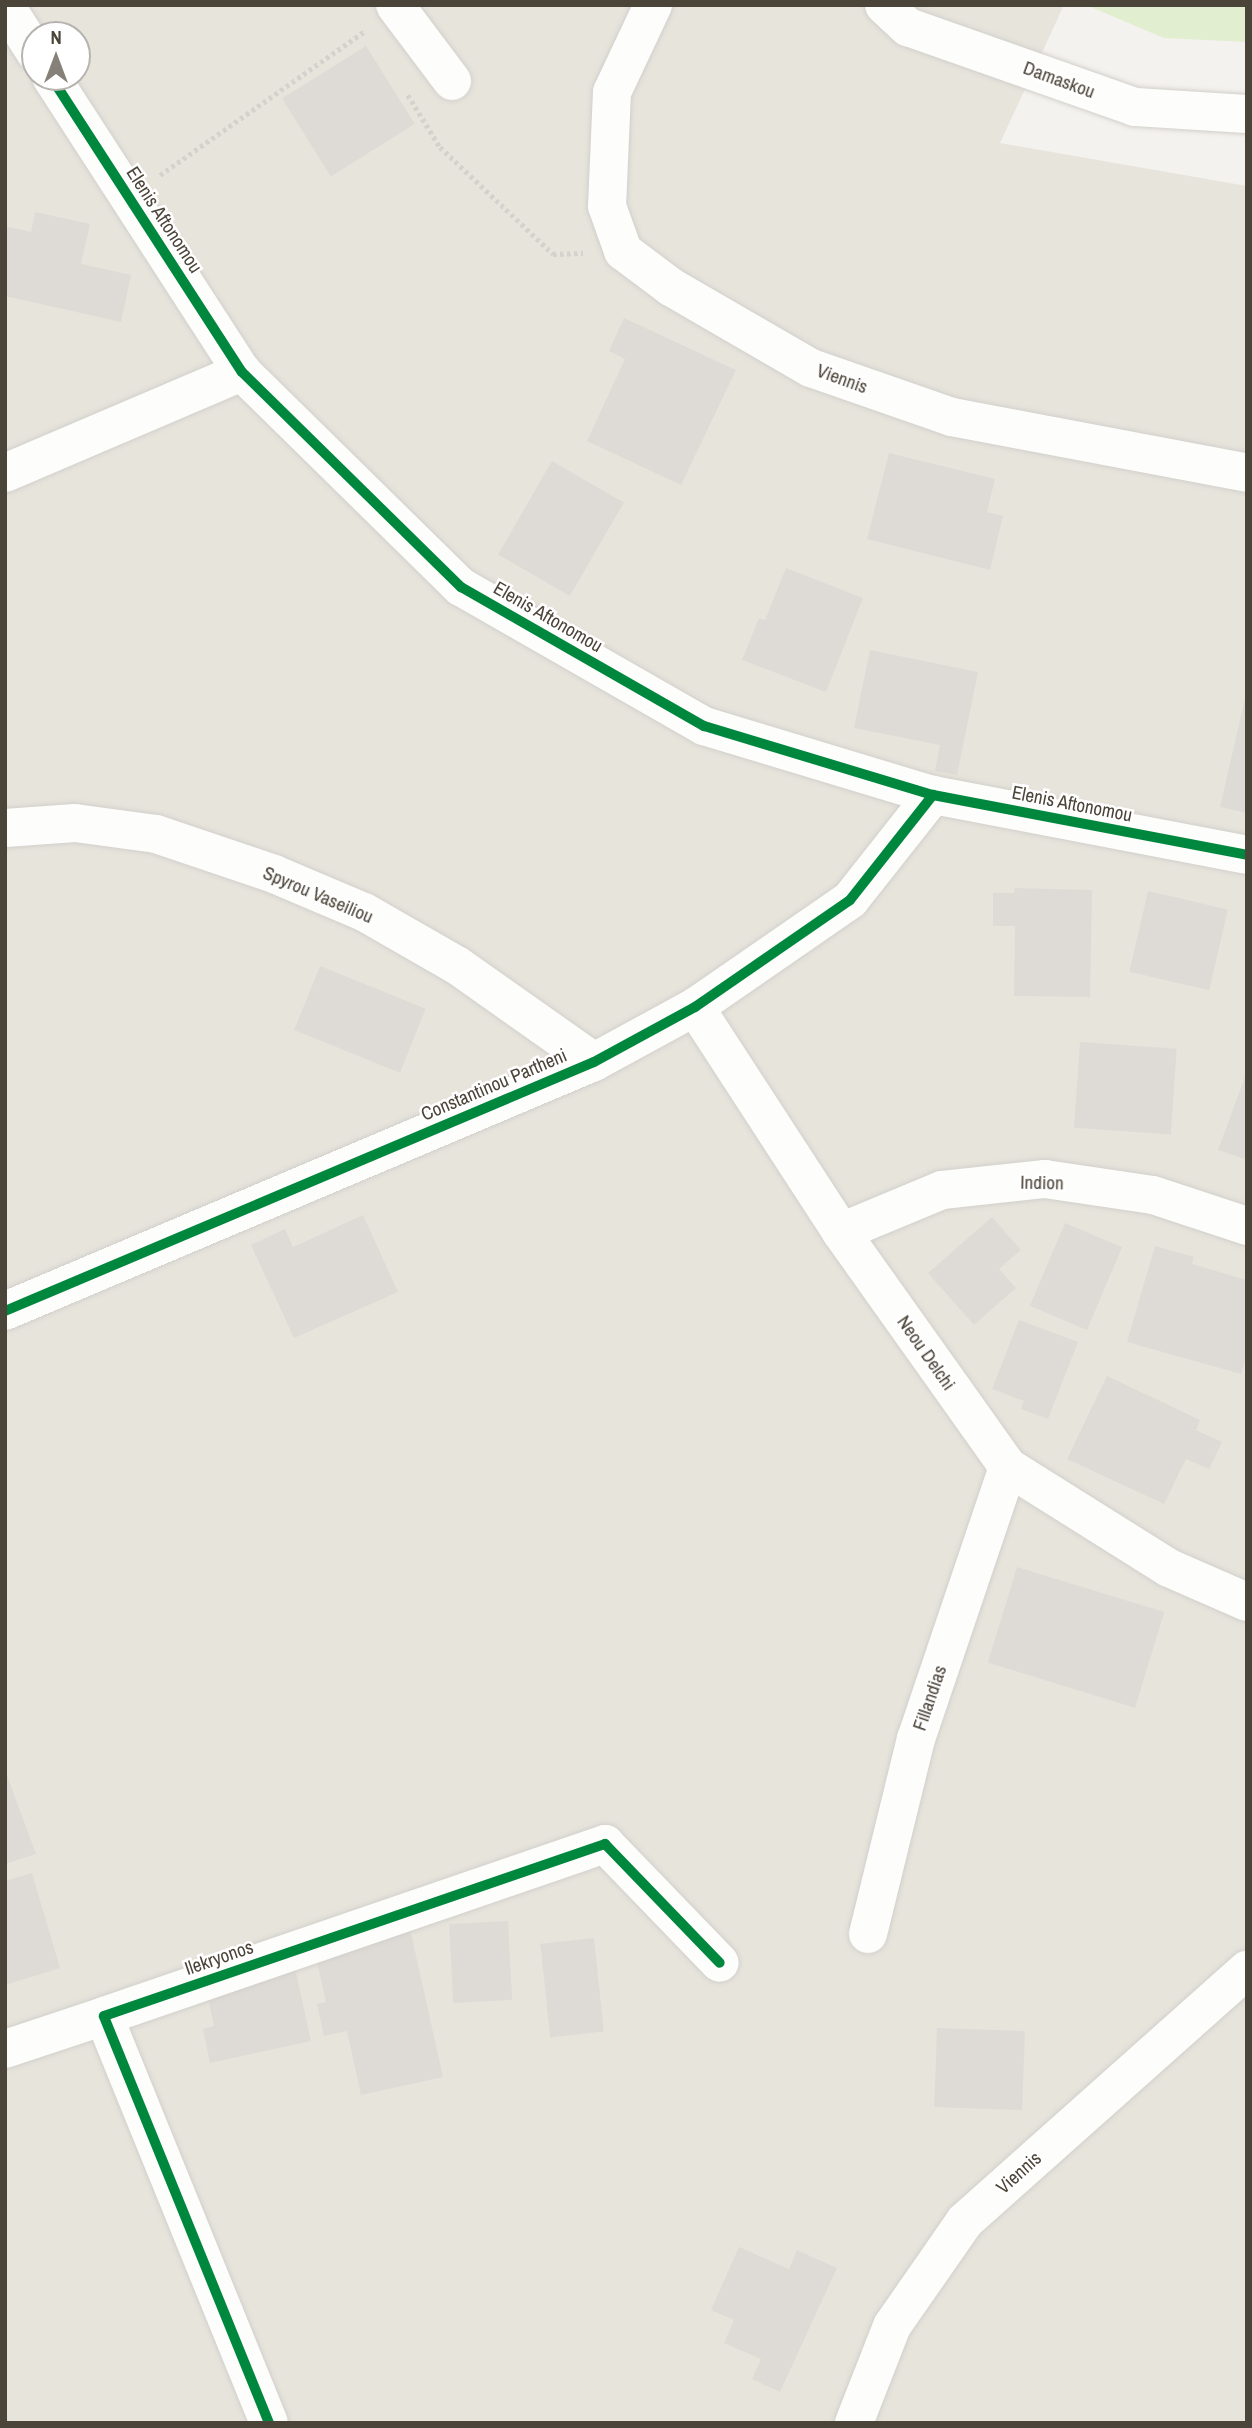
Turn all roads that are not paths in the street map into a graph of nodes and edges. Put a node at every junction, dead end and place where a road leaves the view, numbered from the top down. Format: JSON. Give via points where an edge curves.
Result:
{"nodes":[{"id":1,"x":5,"y":5,"type":"edge"},
{"id":2,"x":394,"y":5,"type":"edge"},
{"id":3,"x":653,"y":5,"type":"edge"},
{"id":4,"x":884,"y":5,"type":"edge"},
{"id":5,"x":21,"y":30,"type":"edge"},
{"id":6,"x":452,"y":81,"type":"dead end"},
{"id":7,"x":60,"y":91,"type":"edge"},
{"id":8,"x":1247,"y":114,"type":"edge"},
{"id":9,"x":242,"y":372,"type":"junction"},
{"id":10,"x":5,"y":473,"type":"edge"},
{"id":11,"x":1247,"y":473,"type":"edge"},
{"id":12,"x":933,"y":795,"type":"junction"},
{"id":13,"x":5,"y":828,"type":"edge"},
{"id":14,"x":1247,"y":855,"type":"edge"},
{"id":15,"x":695,"y":1007,"type":"junction"},
{"id":16,"x":594,"y":1062,"type":"junction"},
{"id":17,"x":1247,"y":1226,"type":"edge"},
{"id":18,"x":841,"y":1232,"type":"junction"},
{"id":19,"x":5,"y":1311,"type":"edge"},
{"id":20,"x":1008,"y":1467,"type":"junction"},
{"id":21,"x":1247,"y":1602,"type":"edge"},
{"id":22,"x":868,"y":1934,"type":"dead end"},
{"id":23,"x":720,"y":1963,"type":"dead end"},
{"id":24,"x":1247,"y":1970,"type":"edge"},
{"id":25,"x":104,"y":2016,"type":"junction"},
{"id":26,"x":5,"y":2049,"type":"edge"},
{"id":27,"x":269,"y":2423,"type":"edge"},
{"id":28,"x":854,"y":2423,"type":"edge"}],
"edges":[{"from":1,"to":5,"type":"street"},
{"from":2,"to":6,"type":"street"},
{"from":3,"to":11,"type":"street","name":"Viennis","via":[[612,92],[607,206],[623,251],[671,287],[811,368],[952,417]]},
{"from":4,"to":8,"type":"street","name":"Damaskou","via":[[908,27],[1135,107]]},
{"from":7,"to":9,"type":"street","name":"Elenis Aftonomou"},
{"from":9,"to":10,"type":"street"},
{"from":9,"to":12,"type":"street","name":"Elenis Aftonomou","via":[[461,587],[704,726]]},
{"from":12,"to":14,"type":"street","name":"Elenis Aftonomou"},
{"from":12,"to":15,"type":"street","name":"Constantinou Partheni","via":[[850,900]]},
{"from":13,"to":16,"type":"street","name":"Spyrou Vaseiliou","via":[[75,823],[156,835],[274,874],[364,912],[458,966]]},
{"from":15,"to":16,"type":"street","name":"Constantinou Partheni"},
{"from":15,"to":18,"type":"street","name":"Neou Delchi"},
{"from":16,"to":19,"type":"street","name":"Constantinou Partheni"},
{"from":17,"to":18,"type":"street","name":"Indion","via":[[1153,1195],[1045,1179],[942,1190]]},
{"from":18,"to":20,"type":"street","name":"Neou Delchi"},
{"from":20,"to":21,"type":"street","name":"Neou Delchi","via":[[1169,1568]]},
{"from":20,"to":22,"type":"street","name":"Fillandias","via":[[916,1740]]},
{"from":23,"to":25,"type":"street","name":"Ilekryonos","via":[[605,1844]]},
{"from":24,"to":28,"type":"street","name":"Viennis","via":[[965,2221],[892,2326]]},
{"from":25,"to":26,"type":"street"},
{"from":25,"to":27,"type":"street"}]}
